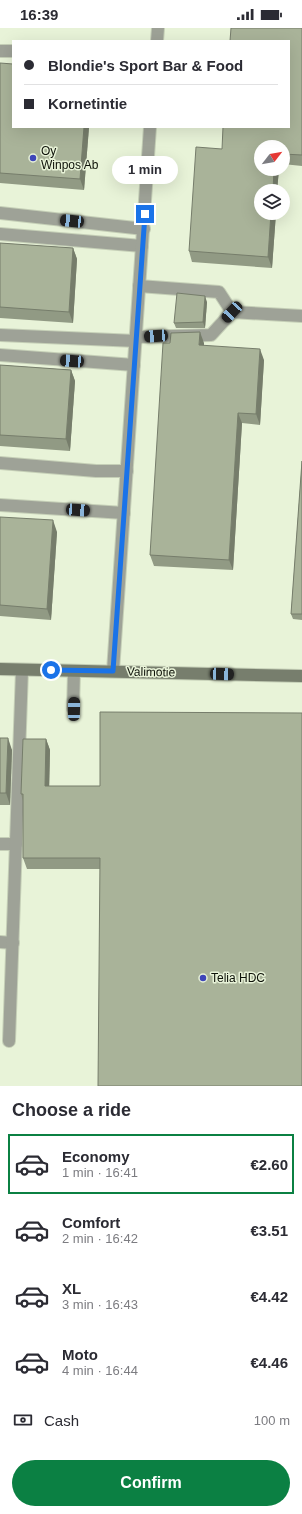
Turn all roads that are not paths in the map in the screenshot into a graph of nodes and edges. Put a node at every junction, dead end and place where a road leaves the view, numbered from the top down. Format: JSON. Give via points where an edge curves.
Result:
{"nodes":[{"id":1,"x":158,"y":28,"type":"edge"},
{"id":2,"x":157,"y":40,"type":"edge"},
{"id":3,"x":0,"y":50,"type":"edge"},
{"id":4,"x":12,"y":52,"type":"edge"},
{"id":5,"x":150,"y":128,"type":"edge"},
{"id":6,"x":0,"y":213,"type":"edge"},
{"id":7,"x":144,"y":229,"type":"junction"},
{"id":8,"x":0,"y":234,"type":"edge"},
{"id":9,"x":142,"y":246,"type":"junction"},
{"id":10,"x":139,"y":286,"type":"junction"},
{"id":11,"x":232,"y":312,"type":"junction"},
{"id":12,"x":302,"y":316,"type":"edge"},
{"id":13,"x":0,"y":335,"type":"edge"},
{"id":14,"x":136,"y":339,"type":"junction"},
{"id":15,"x":0,"y":355,"type":"edge"},
{"id":16,"x":134,"y":365,"type":"junction"},
{"id":17,"x":0,"y":463,"type":"edge"},
{"id":18,"x":127,"y":471,"type":"junction"},
{"id":19,"x":0,"y":505,"type":"edge"},
{"id":20,"x":124,"y":513,"type":"junction"},
{"id":21,"x":0,"y":669,"type":"edge"},
{"id":22,"x":22,"y":670,"type":"junction"},
{"id":23,"x":74,"y":671,"type":"junction"},
{"id":24,"x":113,"y":671,"type":"junction"},
{"id":25,"x":302,"y":676,"type":"edge"},
{"id":26,"x":74,"y":709,"type":"dead end"},
{"id":27,"x":0,"y":844,"type":"edge"},
{"id":28,"x":16,"y":844,"type":"junction"},
{"id":29,"x":0,"y":942,"type":"edge"},
{"id":30,"x":13,"y":943,"type":"junction"},
{"id":31,"x":9,"y":1041,"type":"dead end"}],
"edges":[{"from":1,"to":2,"type":"street"},
{"from":3,"to":4,"type":"street"},
{"from":5,"to":7,"type":"street"},
{"from":6,"to":7,"type":"street"},
{"from":7,"to":9,"type":"street"},
{"from":8,"to":9,"type":"street"},
{"from":9,"to":10,"type":"street"},
{"from":10,"to":11,"type":"street","via":[[219,292]]},
{"from":10,"to":14,"type":"street"},
{"from":11,"to":12,"type":"street"},
{"from":11,"to":14,"type":"street","via":[[211,335]]},
{"from":13,"to":14,"type":"street"},
{"from":14,"to":16,"type":"street"},
{"from":15,"to":16,"type":"street"},
{"from":16,"to":18,"type":"street"},
{"from":17,"to":18,"type":"street"},
{"from":18,"to":20,"type":"street"},
{"from":19,"to":20,"type":"street"},
{"from":20,"to":24,"type":"street"},
{"from":21,"to":22,"type":"street","name":"Valimotie"},
{"from":22,"to":23,"type":"street","name":"Valimotie"},
{"from":22,"to":28,"type":"street"},
{"from":23,"to":24,"type":"street","name":"Valimotie"},
{"from":23,"to":26,"type":"street"},
{"from":24,"to":25,"type":"street","name":"Valimotie"},
{"from":27,"to":28,"type":"street"},
{"from":28,"to":30,"type":"street"},
{"from":29,"to":30,"type":"street"},
{"from":30,"to":31,"type":"street"}]}
